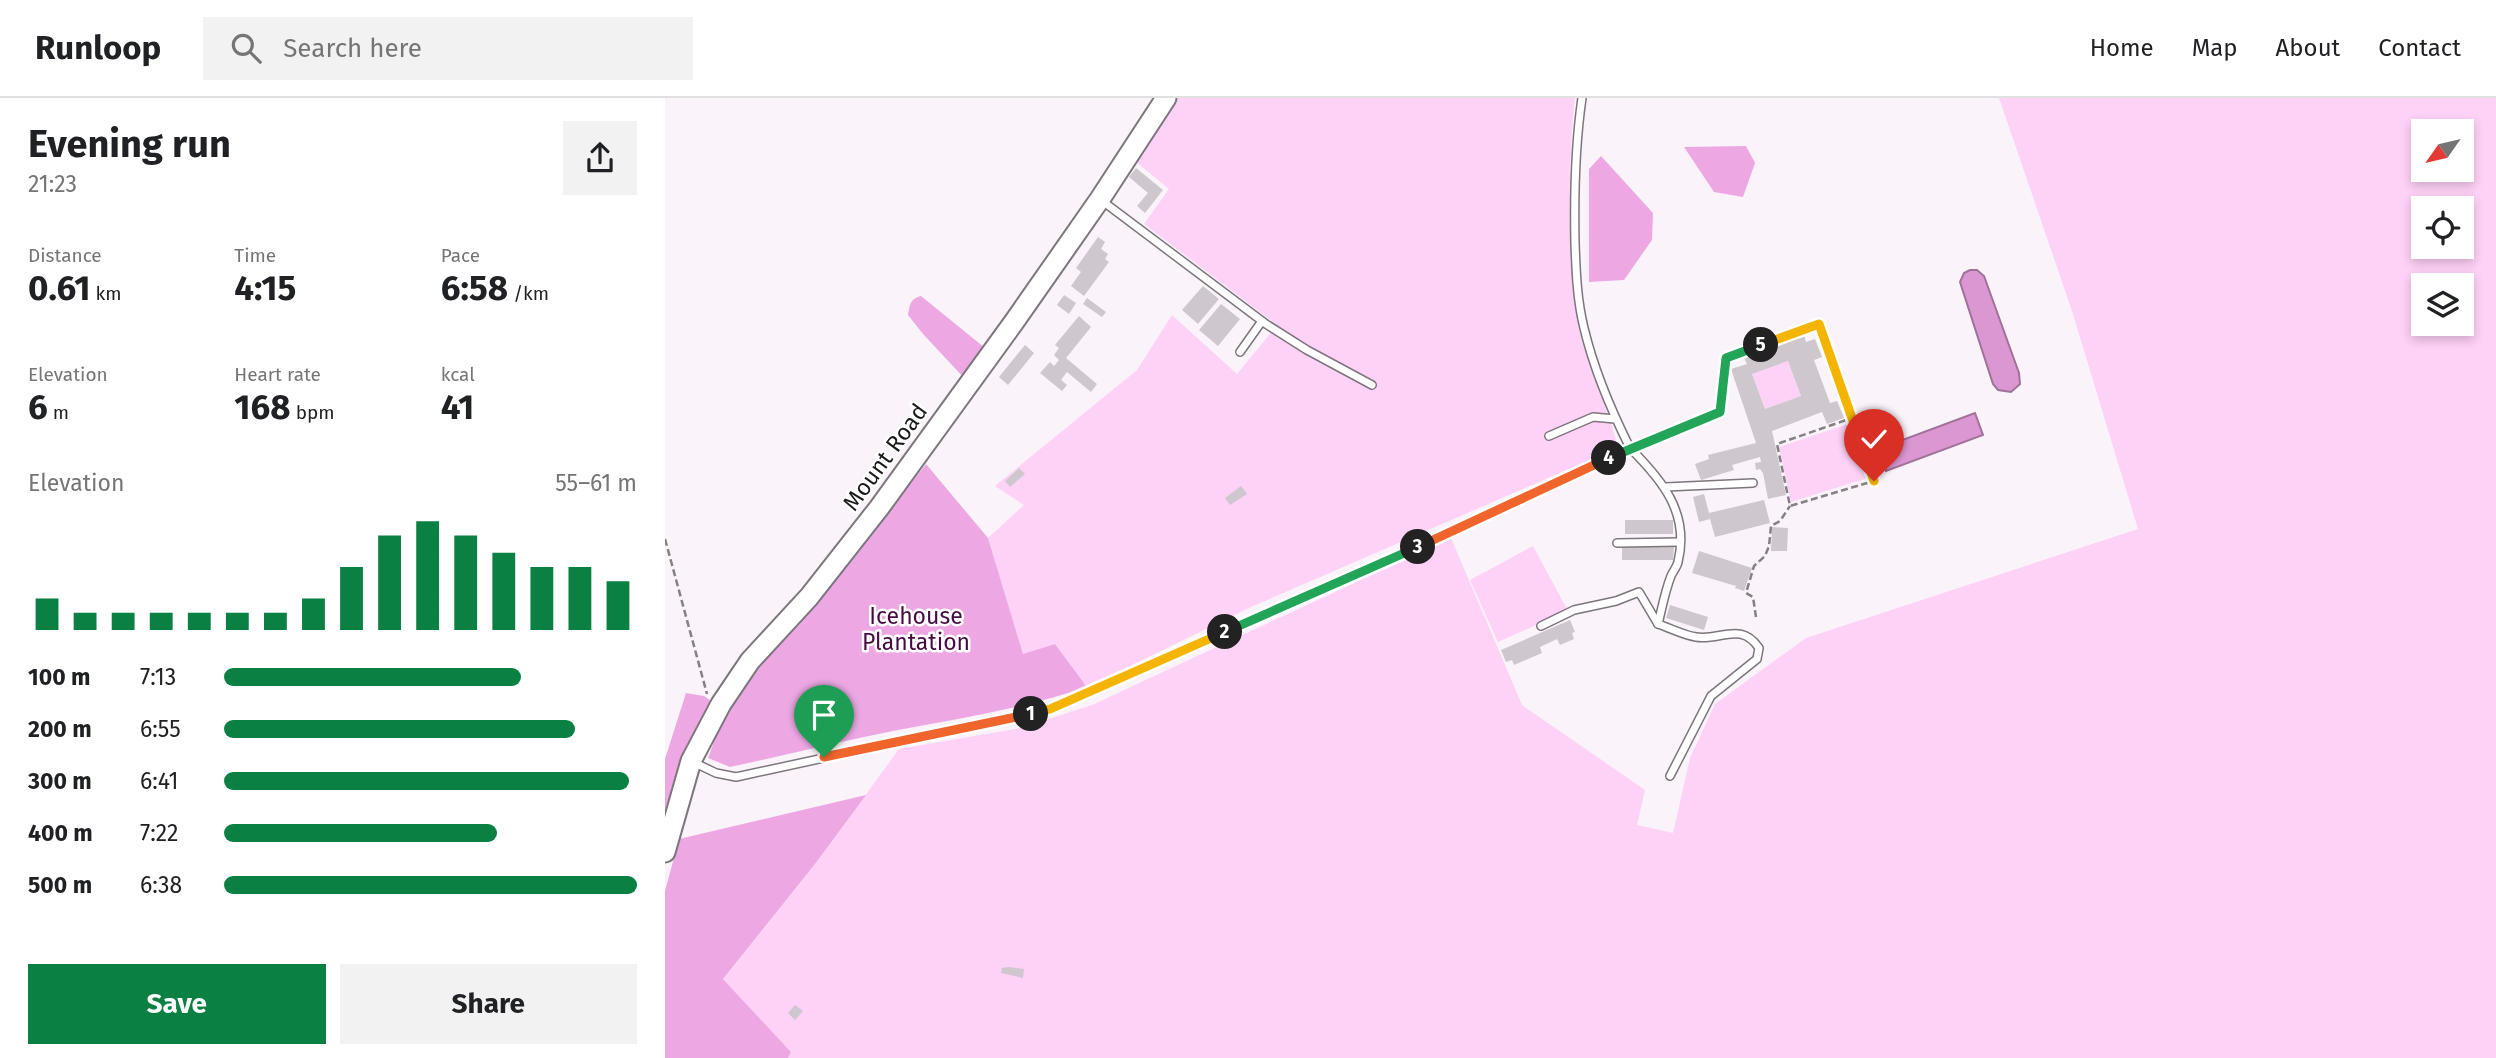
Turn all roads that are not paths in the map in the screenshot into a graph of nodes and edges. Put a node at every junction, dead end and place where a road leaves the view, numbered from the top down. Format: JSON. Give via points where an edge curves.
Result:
{"nodes":[{"id":1,"x":1166,"y":98,"type":"edge"},
{"id":2,"x":1581,"y":98,"type":"edge"},
{"id":3,"x":1100,"y":199,"type":"junction"},
{"id":4,"x":1262,"y":321,"type":"junction"},
{"id":5,"x":1240,"y":352,"type":"dead end"},
{"id":6,"x":1372,"y":385,"type":"dead end"},
{"id":7,"x":1720,"y":412,"type":"road end"},
{"id":8,"x":1615,"y":419,"type":"junction"},
{"id":9,"x":1549,"y":436,"type":"dead end"},
{"id":10,"x":1630,"y":448,"type":"junction"},
{"id":11,"x":1753,"y":483,"type":"dead end"},
{"id":12,"x":1666,"y":487,"type":"junction"},
{"id":13,"x":1680,"y":542,"type":"junction"},
{"id":14,"x":1617,"y":543,"type":"dead end"},
{"id":15,"x":1658,"y":624,"type":"junction"},
{"id":16,"x":1542,"y":626,"type":"dead end"},
{"id":17,"x":691,"y":761,"type":"junction"},
{"id":18,"x":1670,"y":776,"type":"dead end"},
{"id":19,"x":665,"y":852,"type":"edge"}],
"edges":[{"from":1,"to":3,"type":"street","name":"Mount Road"},
{"from":2,"to":8,"type":"lane","via":[[1574,189],[1577,285],[1583,326]]},
{"from":3,"to":4,"type":"lane"},
{"from":3,"to":17,"type":"street","name":"Mount Road","via":[[879,508],[809,597],[750,661]]},
{"from":4,"to":5,"type":"lane"},
{"from":4,"to":6,"type":"lane"},
{"from":7,"to":10,"type":"lane"},
{"from":8,"to":9,"type":"lane","via":[[1593,417]]},
{"from":8,"to":10,"type":"lane"},
{"from":10,"to":12,"type":"lane"},
{"from":10,"to":17,"type":"lane","via":[[1423,545],[1050,709],[736,777]]},
{"from":11,"to":12,"type":"lane"},
{"from":12,"to":13,"type":"lane","via":[[1681,527]]},
{"from":13,"to":14,"type":"lane"},
{"from":13,"to":15,"type":"lane","via":[[1678,563]]},
{"from":15,"to":16,"type":"lane","via":[[1639,592],[1574,610]]},
{"from":15,"to":18,"type":"lane","via":[[1696,637],[1733,631],[1755,641],[1759,648],[1757,659],[1711,696]]},
{"from":17,"to":19,"type":"street","name":"Mount Road"}]}
